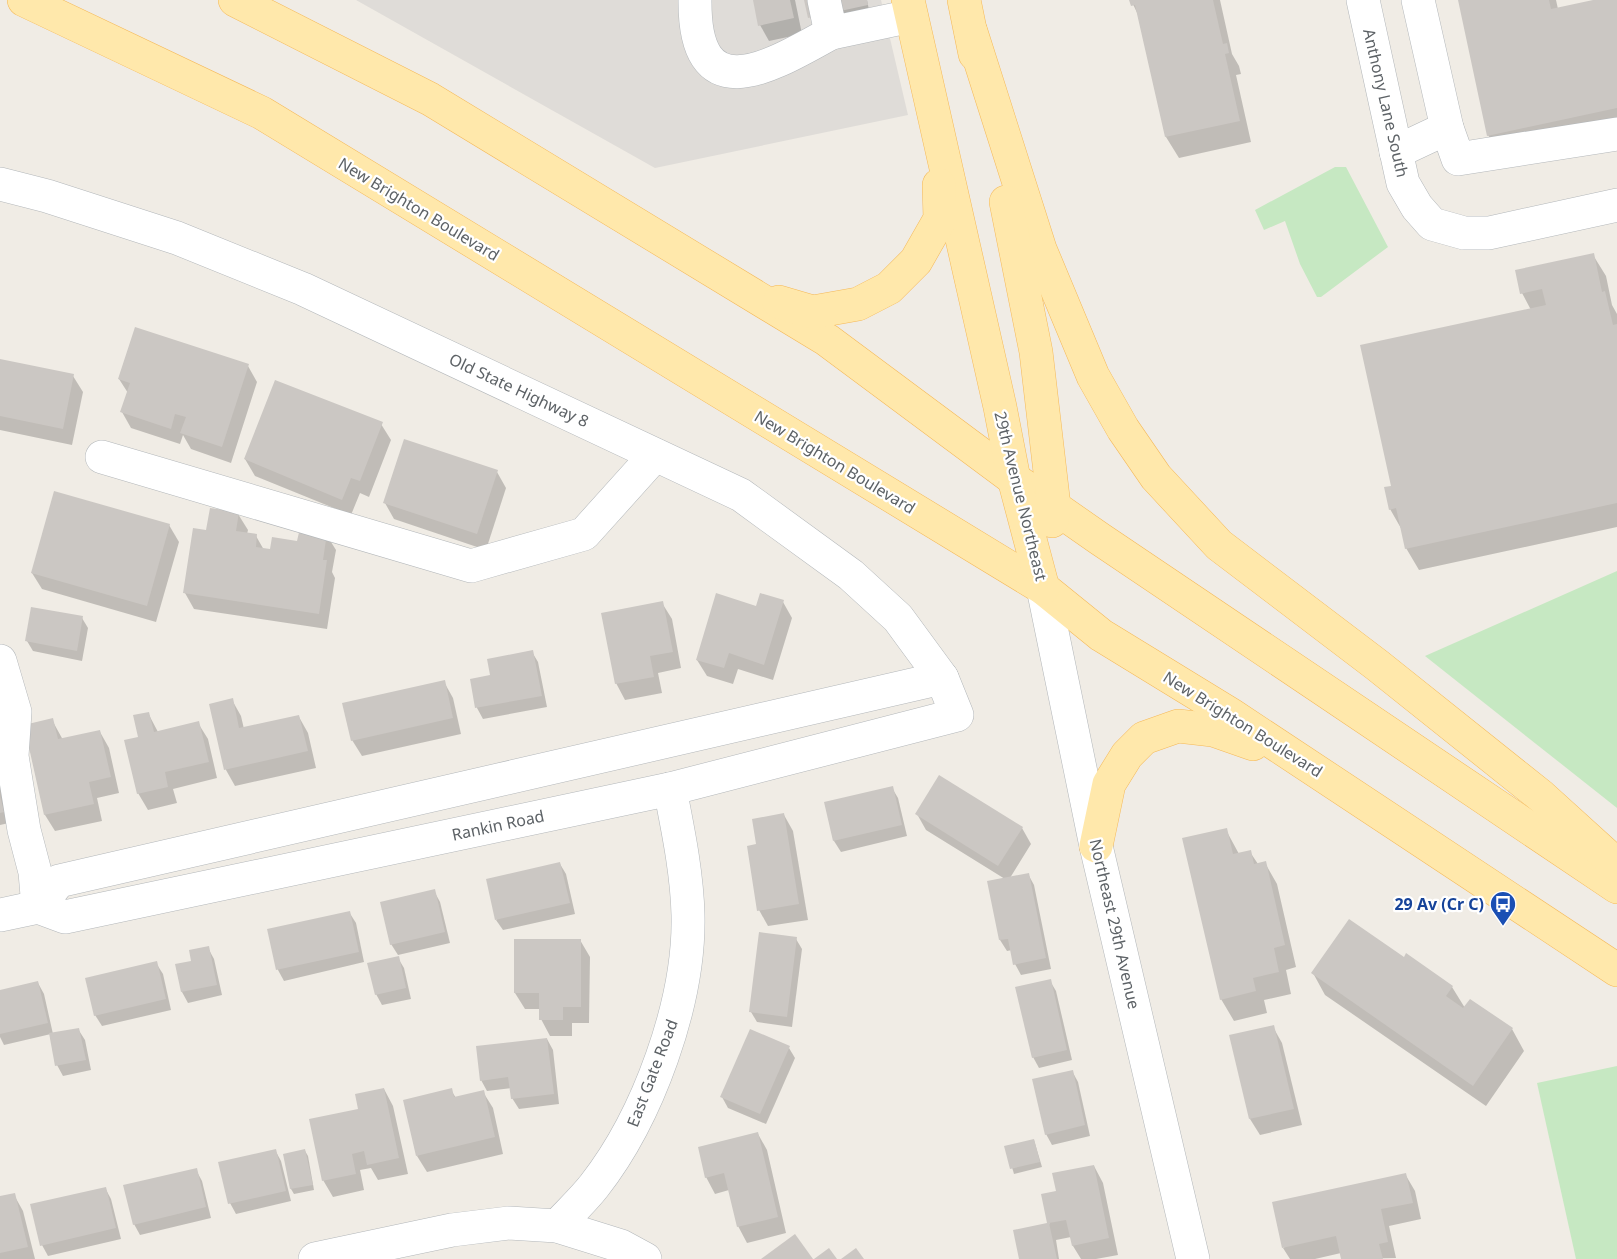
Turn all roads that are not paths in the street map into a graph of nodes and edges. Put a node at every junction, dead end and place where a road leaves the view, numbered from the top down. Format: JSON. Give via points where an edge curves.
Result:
{"nodes":[{"id":1,"x":24,"y":0,"type":"edge"},
{"id":2,"x":235,"y":0,"type":"edge"},
{"id":3,"x":695,"y":0,"type":"edge"},
{"id":4,"x":824,"y":0,"type":"edge"},
{"id":5,"x":964,"y":0,"type":"edge"},
{"id":6,"x":1363,"y":0,"type":"edge"},
{"id":7,"x":1419,"y":0,"type":"edge"},
{"id":8,"x":910,"y":8,"type":"edge"},
{"id":9,"x":971,"y":32,"type":"junction"},
{"id":10,"x":831,"y":33,"type":"junction"},
{"id":11,"x":1447,"y":128,"type":"junction"},
{"id":12,"x":1617,"y":134,"type":"edge"},
{"id":13,"x":938,"y":138,"type":"junction"},
{"id":14,"x":1396,"y":152,"type":"junction"},
{"id":15,"x":0,"y":184,"type":"edge"},
{"id":16,"x":1617,"y":205,"type":"edge"},
{"id":17,"x":753,"y":295,"type":"junction"},
{"id":18,"x":655,"y":454,"type":"junction"},
{"id":19,"x":102,"y":457,"type":"dead end"},
{"id":20,"x":1014,"y":479,"type":"junction"},
{"id":21,"x":1054,"y":506,"type":"junction"},
{"id":22,"x":1043,"y":588,"type":"junction"},
{"id":23,"x":0,"y":661,"type":"edge"},
{"id":24,"x":942,"y":678,"type":"junction"},
{"id":25,"x":957,"y":715,"type":"joint"},
{"id":26,"x":1299,"y":759,"type":"junction"},
{"id":27,"x":670,"y":789,"type":"junction"},
{"id":28,"x":1096,"y":846,"type":"junction"},
{"id":29,"x":1617,"y":865,"type":"edge"},
{"id":30,"x":1617,"y":887,"type":"edge"},
{"id":31,"x":38,"y":907,"type":"junction"},
{"id":32,"x":0,"y":915,"type":"edge"},
{"id":33,"x":1617,"y":970,"type":"edge"},
{"id":34,"x":557,"y":1226,"type":"junction"},
{"id":35,"x":315,"y":1259,"type":"edge"},
{"id":36,"x":645,"y":1259,"type":"edge"},
{"id":37,"x":1193,"y":1259,"type":"edge"}],
"edges":[{"from":1,"to":22,"type":"main road","name":"New Brighton Boulevard","via":[[262,113]]},
{"from":2,"to":17,"type":"main road","via":[[430,99]]},
{"from":3,"to":10,"type":"street","via":[[698,41],[711,62],[728,73],[760,68]]},
{"from":4,"to":10,"type":"street"},
{"from":5,"to":9,"type":"main road","name":"29th Avenue Northeast"},
{"from":6,"to":14,"type":"street","name":"Anthony Lane South"},
{"from":7,"to":11,"type":"street"},
{"from":8,"to":10,"type":"street"},
{"from":8,"to":13,"type":"main road","name":"29th Avenue Northeast"},
{"from":9,"to":21,"type":"main road","name":"29th Avenue Northeast","via":[[1036,352]]},
{"from":9,"to":29,"type":"main road","via":[[1040,249],[1093,376],[1155,477],[1219,545],[1541,796]]},
{"from":11,"to":12,"type":"street","via":[[1458,159]]},
{"from":11,"to":14,"type":"street"},
{"from":13,"to":17,"type":"main road","via":[[940,219],[916,261],[889,288],[858,304],[813,312]]},
{"from":13,"to":20,"type":"main road","name":"29th Avenue Northeast"},
{"from":14,"to":16,"type":"street","name":"Anthony Lane South","via":[[1403,183],[1417,207],[1432,224],[1464,233],[1489,233]]},
{"from":15,"to":18,"type":"street","name":"Old State Highway 8","via":[[177,238],[303,289]]},
{"from":17,"to":20,"type":"main road","via":[[827,340]]},
{"from":18,"to":19,"type":"street","via":[[584,534],[471,566]]},
{"from":18,"to":24,"type":"street","name":"Old State Highway 8","via":[[741,495],[851,575],[898,618]]},
{"from":20,"to":21,"type":"main road"},
{"from":20,"to":22,"type":"main road","name":"29th Avenue Northeast"},
{"from":21,"to":22,"type":"main road","name":"29th Avenue Northeast"},
{"from":21,"to":30,"type":"main road"},
{"from":22,"to":26,"type":"main road","name":"New Brighton Boulevard","via":[[1101,635]]},
{"from":22,"to":28,"type":"street","name":"Northeast 29th Avenue"},
{"from":23,"to":31,"type":"street","via":[[15,712],[12,756]]},
{"from":24,"to":25,"type":"street","name":"Old State Highway 8"},
{"from":24,"to":31,"type":"street","via":[[58,881]]},
{"from":25,"to":27,"type":"street","name":"Rankin Road"},
{"from":26,"to":28,"type":"main road","via":[[1213,730],[1178,726],[1144,738],[1127,755],[1109,784]]},
{"from":26,"to":33,"type":"main road","name":"New Brighton Boulevard"},
{"from":27,"to":31,"type":"street","name":"Rankin Road","via":[[65,917]]},
{"from":27,"to":34,"type":"street","name":"East Gate Road","via":[[688,915],[685,976],[670,1036],[625,1142],[594,1187]]},
{"from":28,"to":37,"type":"street","name":"Northeast 29th Avenue"},
{"from":31,"to":32,"type":"street"},
{"from":34,"to":35,"type":"street","via":[[509,1223],[452,1230]]},
{"from":34,"to":36,"type":"street","via":[[621,1246]]}]}
